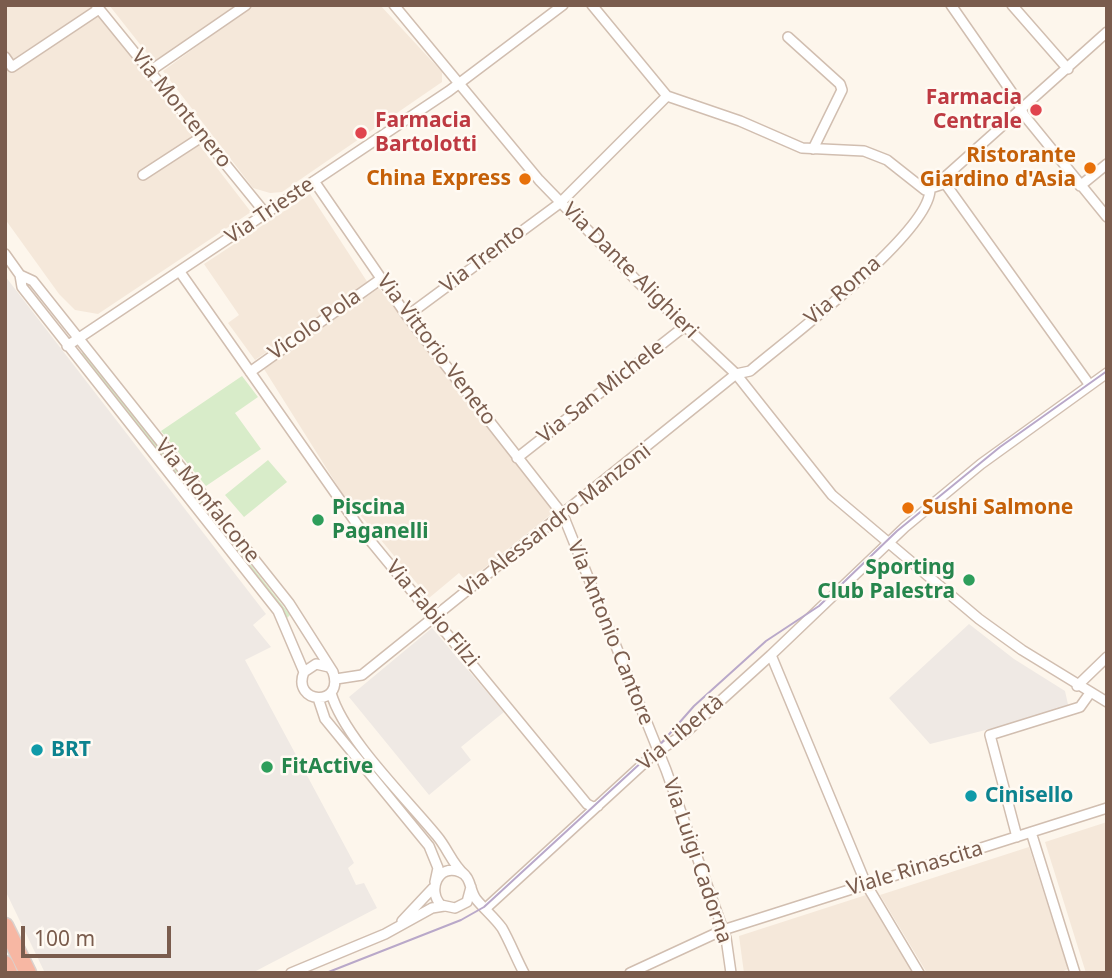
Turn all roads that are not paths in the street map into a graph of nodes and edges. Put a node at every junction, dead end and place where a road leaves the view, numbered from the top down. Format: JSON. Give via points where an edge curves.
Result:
{"nodes":[{"id":1,"x":246,"y":5,"type":"edge"},
{"id":2,"x":394,"y":5,"type":"edge"},
{"id":3,"x":563,"y":5,"type":"edge"},
{"id":4,"x":592,"y":5,"type":"edge"},
{"id":5,"x":951,"y":5,"type":"edge"},
{"id":6,"x":1012,"y":5,"type":"edge"},
{"id":7,"x":97,"y":7,"type":"edge"},
{"id":8,"x":1107,"y":32,"type":"edge"},
{"id":9,"x":788,"y":37,"type":"dead end"},
{"id":10,"x":5,"y":57,"type":"edge"},
{"id":11,"x":1068,"y":69,"type":"junction"},
{"id":12,"x":150,"y":71,"type":"junction"},
{"id":13,"x":460,"y":83,"type":"junction"},
{"id":14,"x":667,"y":96,"type":"junction"},
{"id":15,"x":1021,"y":110,"type":"junction"},
{"id":16,"x":203,"y":136,"type":"junction"},
{"id":17,"x":813,"y":149,"type":"junction"},
{"id":18,"x":1107,"y":164,"type":"edge"},
{"id":19,"x":143,"y":175,"type":"dead end"},
{"id":20,"x":314,"y":181,"type":"junction"},
{"id":21,"x":946,"y":183,"type":"junction"},
{"id":22,"x":1080,"y":186,"type":"junction"},
{"id":23,"x":930,"y":189,"type":"junction"},
{"id":24,"x":560,"y":203,"type":"junction"},
{"id":25,"x":266,"y":214,"type":"junction"},
{"id":26,"x":1107,"y":217,"type":"edge"},
{"id":27,"x":5,"y":254,"type":"edge"},
{"id":28,"x":180,"y":272,"type":"junction"},
{"id":29,"x":20,"y":275,"type":"junction"},
{"id":30,"x":381,"y":279,"type":"junction"},
{"id":31,"x":407,"y":316,"type":"junction"},
{"id":32,"x":684,"y":326,"type":"junction"},
{"id":33,"x":79,"y":338,"type":"junction"},
{"id":34,"x":67,"y":346,"type":"junction"},
{"id":35,"x":250,"y":372,"type":"junction"},
{"id":36,"x":736,"y":374,"type":"junction"},
{"id":37,"x":1106,"y":374,"type":"edge"},
{"id":38,"x":1089,"y":384,"type":"junction"},
{"id":39,"x":517,"y":458,"type":"junction"},
{"id":40,"x":563,"y":515,"type":"junction"},
{"id":41,"x":889,"y":541,"type":"junction"},
{"id":42,"x":435,"y":617,"type":"junction"},
{"id":43,"x":771,"y":656,"type":"junction"},
{"id":44,"x":1107,"y":657,"type":"edge"},
{"id":45,"x":329,"y":667,"type":"junction"},
{"id":46,"x":304,"y":672,"type":"junction"},
{"id":47,"x":336,"y":680,"type":"junction"},
{"id":48,"x":1077,"y":685,"type":"junction"},
{"id":49,"x":331,"y":693,"type":"junction"},
{"id":50,"x":1090,"y":693,"type":"junction"},
{"id":51,"x":318,"y":698,"type":"junction"},
{"id":52,"x":1107,"y":702,"type":"edge"},
{"id":53,"x":658,"y":751,"type":"junction"},
{"id":54,"x":598,"y":806,"type":"junction"},
{"id":55,"x":1107,"y":808,"type":"edge"},
{"id":56,"x":1031,"y":832,"type":"junction"},
{"id":57,"x":1017,"y":837,"type":"junction"},
{"id":58,"x":465,"y":875,"type":"junction"},
{"id":59,"x":435,"y":883,"type":"junction"},
{"id":60,"x":866,"y":884,"type":"junction"},
{"id":61,"x":471,"y":887,"type":"junction"},
{"id":62,"x":444,"y":906,"type":"junction"},
{"id":63,"x":485,"y":909,"type":"junction"},
{"id":64,"x":5,"y":926,"type":"edge"},
{"id":65,"x":723,"y":930,"type":"junction"},
{"id":66,"x":390,"y":931,"type":"junction"},
{"id":67,"x":5,"y":964,"type":"edge"},
{"id":68,"x":9,"y":973,"type":"edge"},
{"id":69,"x":28,"y":973,"type":"edge"},
{"id":70,"x":291,"y":973,"type":"edge"},
{"id":71,"x":524,"y":973,"type":"edge"},
{"id":72,"x":630,"y":973,"type":"edge"},
{"id":73,"x":731,"y":973,"type":"edge"},
{"id":74,"x":919,"y":973,"type":"edge"},
{"id":75,"x":1075,"y":973,"type":"edge"}],
"edges":[{"from":1,"to":12,"type":"street"},
{"from":2,"to":13,"type":"street","name":"Via Dante Alighieri"},
{"from":3,"to":13,"type":"street","name":"Via Trieste"},
{"from":4,"to":14,"type":"street"},
{"from":5,"to":15,"type":"street"},
{"from":6,"to":11,"type":"street"},
{"from":7,"to":10,"type":"street","via":[[12,67]]},
{"from":7,"to":12,"type":"street","name":"Via Montenero"},
{"from":8,"to":11,"type":"street"},
{"from":9,"to":17,"type":"street","via":[[842,90]]},
{"from":11,"to":15,"type":"street"},
{"from":12,"to":16,"type":"street","name":"Via Montenero"},
{"from":13,"to":20,"type":"street","name":"Via Trieste"},
{"from":13,"to":24,"type":"street","name":"Via Dante Alighieri"},
{"from":14,"to":17,"type":"street"},
{"from":14,"to":24,"type":"street","name":"Via Trento"},
{"from":15,"to":21,"type":"street","via":[[950,169]]},
{"from":15,"to":22,"type":"street"},
{"from":16,"to":19,"type":"street"},
{"from":16,"to":25,"type":"street","name":"Via Montenero"},
{"from":17,"to":23,"type":"street","via":[[864,151],[887,160],[919,187]]},
{"from":18,"to":22,"type":"street"},
{"from":20,"to":25,"type":"street","name":"Via Trieste"},
{"from":20,"to":30,"type":"street","name":"Via Vittorio Veneto"},
{"from":21,"to":23,"type":"street"},
{"from":21,"to":38,"type":"street"},
{"from":22,"to":26,"type":"street"},
{"from":23,"to":36,"type":"street","name":"Via Roma","via":[[928,203],[892,249],[750,371]]},
{"from":24,"to":31,"type":"street","name":"Via Trento"},
{"from":24,"to":32,"type":"street","name":"Via Dante Alighieri"},
{"from":25,"to":28,"type":"street","name":"Via Trieste"},
{"from":27,"to":29,"type":"street"},
{"from":28,"to":33,"type":"street","name":"Via Trieste"},
{"from":28,"to":35,"type":"street","name":"Via Fabio Filzi"},
{"from":29,"to":33,"type":"street","name":"Via Monfalcone","via":[[33,281]]},
{"from":29,"to":34,"type":"street","name":"Via Monfalcone","via":[[22,287]]},
{"from":30,"to":31,"type":"street","name":"Via Vittorio Veneto"},
{"from":30,"to":35,"type":"street","name":"Vicolo Pola"},
{"from":31,"to":39,"type":"street","name":"Via Vittorio Veneto"},
{"from":32,"to":36,"type":"street","name":"Via Dante Alighieri"},
{"from":32,"to":39,"type":"street","name":"Via San Michele"},
{"from":33,"to":34,"type":"street","name":"Via Trieste"},
{"from":33,"to":45,"type":"street","name":"Via Monfalcone","via":[[289,603]]},
{"from":34,"to":46,"type":"street","name":"Via Monfalcone","via":[[278,611]]},
{"from":35,"to":42,"type":"street","name":"Via Fabio Filzi","via":[[352,517]]},
{"from":36,"to":40,"type":"street","name":"Via Alessandro Manzoni"},
{"from":36,"to":41,"type":"street","name":"Via Dante Alighieri","via":[[832,495]]},
{"from":37,"to":38,"type":"street"},
{"from":38,"to":41,"type":"street","name":"Via Libertà","via":[[981,464]]},
{"from":39,"to":40,"type":"street","name":"Via Vittorio Veneto"},
{"from":40,"to":42,"type":"street","name":"Via Alessandro Manzoni"},
{"from":40,"to":53,"type":"street","name":"Via Antonio Cantore"},
{"from":41,"to":43,"type":"street","name":"Via Libertà"},
{"from":41,"to":48,"type":"street","name":"Via Dante Alighieri","via":[[979,619]]},
{"from":42,"to":47,"type":"street","name":"Via Alessandro Manzoni","via":[[362,675]]},
{"from":42,"to":54,"type":"street","name":"Via Fabio Filzi","via":[[587,804]]},
{"from":43,"to":53,"type":"street","name":"Via Libertà","via":[[684,734]]},
{"from":43,"to":60,"type":"street"},
{"from":44,"to":48,"type":"street"},
{"from":45,"to":46,"type":"street","via":[[316,664]]},
{"from":45,"to":47,"type":"street"},
{"from":46,"to":51,"type":"street","via":[[303,687]]},
{"from":47,"to":49,"type":"street"},
{"from":48,"to":50,"type":"street","name":"Via Dante Alighieri"},
{"from":49,"to":51,"type":"street"},
{"from":49,"to":58,"type":"street","via":[[342,721]]},
{"from":50,"to":52,"type":"street","name":"Via Dante Alighieri"},
{"from":50,"to":57,"type":"street","via":[[1080,707],[990,735]]},
{"from":51,"to":59,"type":"street","via":[[325,719],[429,846],[438,868]]},
{"from":53,"to":54,"type":"street","name":"Via Libertà"},
{"from":53,"to":65,"type":"street","name":"Via Luigi Cadorna"},
{"from":54,"to":63,"type":"street","name":"Via Libertà"},
{"from":55,"to":56,"type":"street","name":"Viale Rinascita"},
{"from":56,"to":57,"type":"street","name":"Viale Rinascita"},
{"from":56,"to":75,"type":"street"},
{"from":57,"to":60,"type":"street","name":"Viale Rinascita"},
{"from":58,"to":59,"type":"street","via":[[449,871]]},
{"from":58,"to":61,"type":"street"},
{"from":59,"to":62,"type":"street","via":[[435,897]]},
{"from":59,"to":66,"type":"street","via":[[422,903]]},
{"from":60,"to":65,"type":"street","name":"Viale Rinascita"},
{"from":60,"to":74,"type":"street"},
{"from":61,"to":62,"type":"street","via":[[464,905]]},
{"from":61,"to":63,"type":"street"},
{"from":62,"to":66,"type":"street"},
{"from":63,"to":71,"type":"street","via":[[502,929]]},
{"from":64,"to":69,"type":"highway"},
{"from":65,"to":72,"type":"street","name":"Viale Rinascita"},
{"from":65,"to":73,"type":"street","name":"Via Luigi Cadorna"},
{"from":66,"to":70,"type":"street"},
{"from":67,"to":68,"type":"highway"}]}
